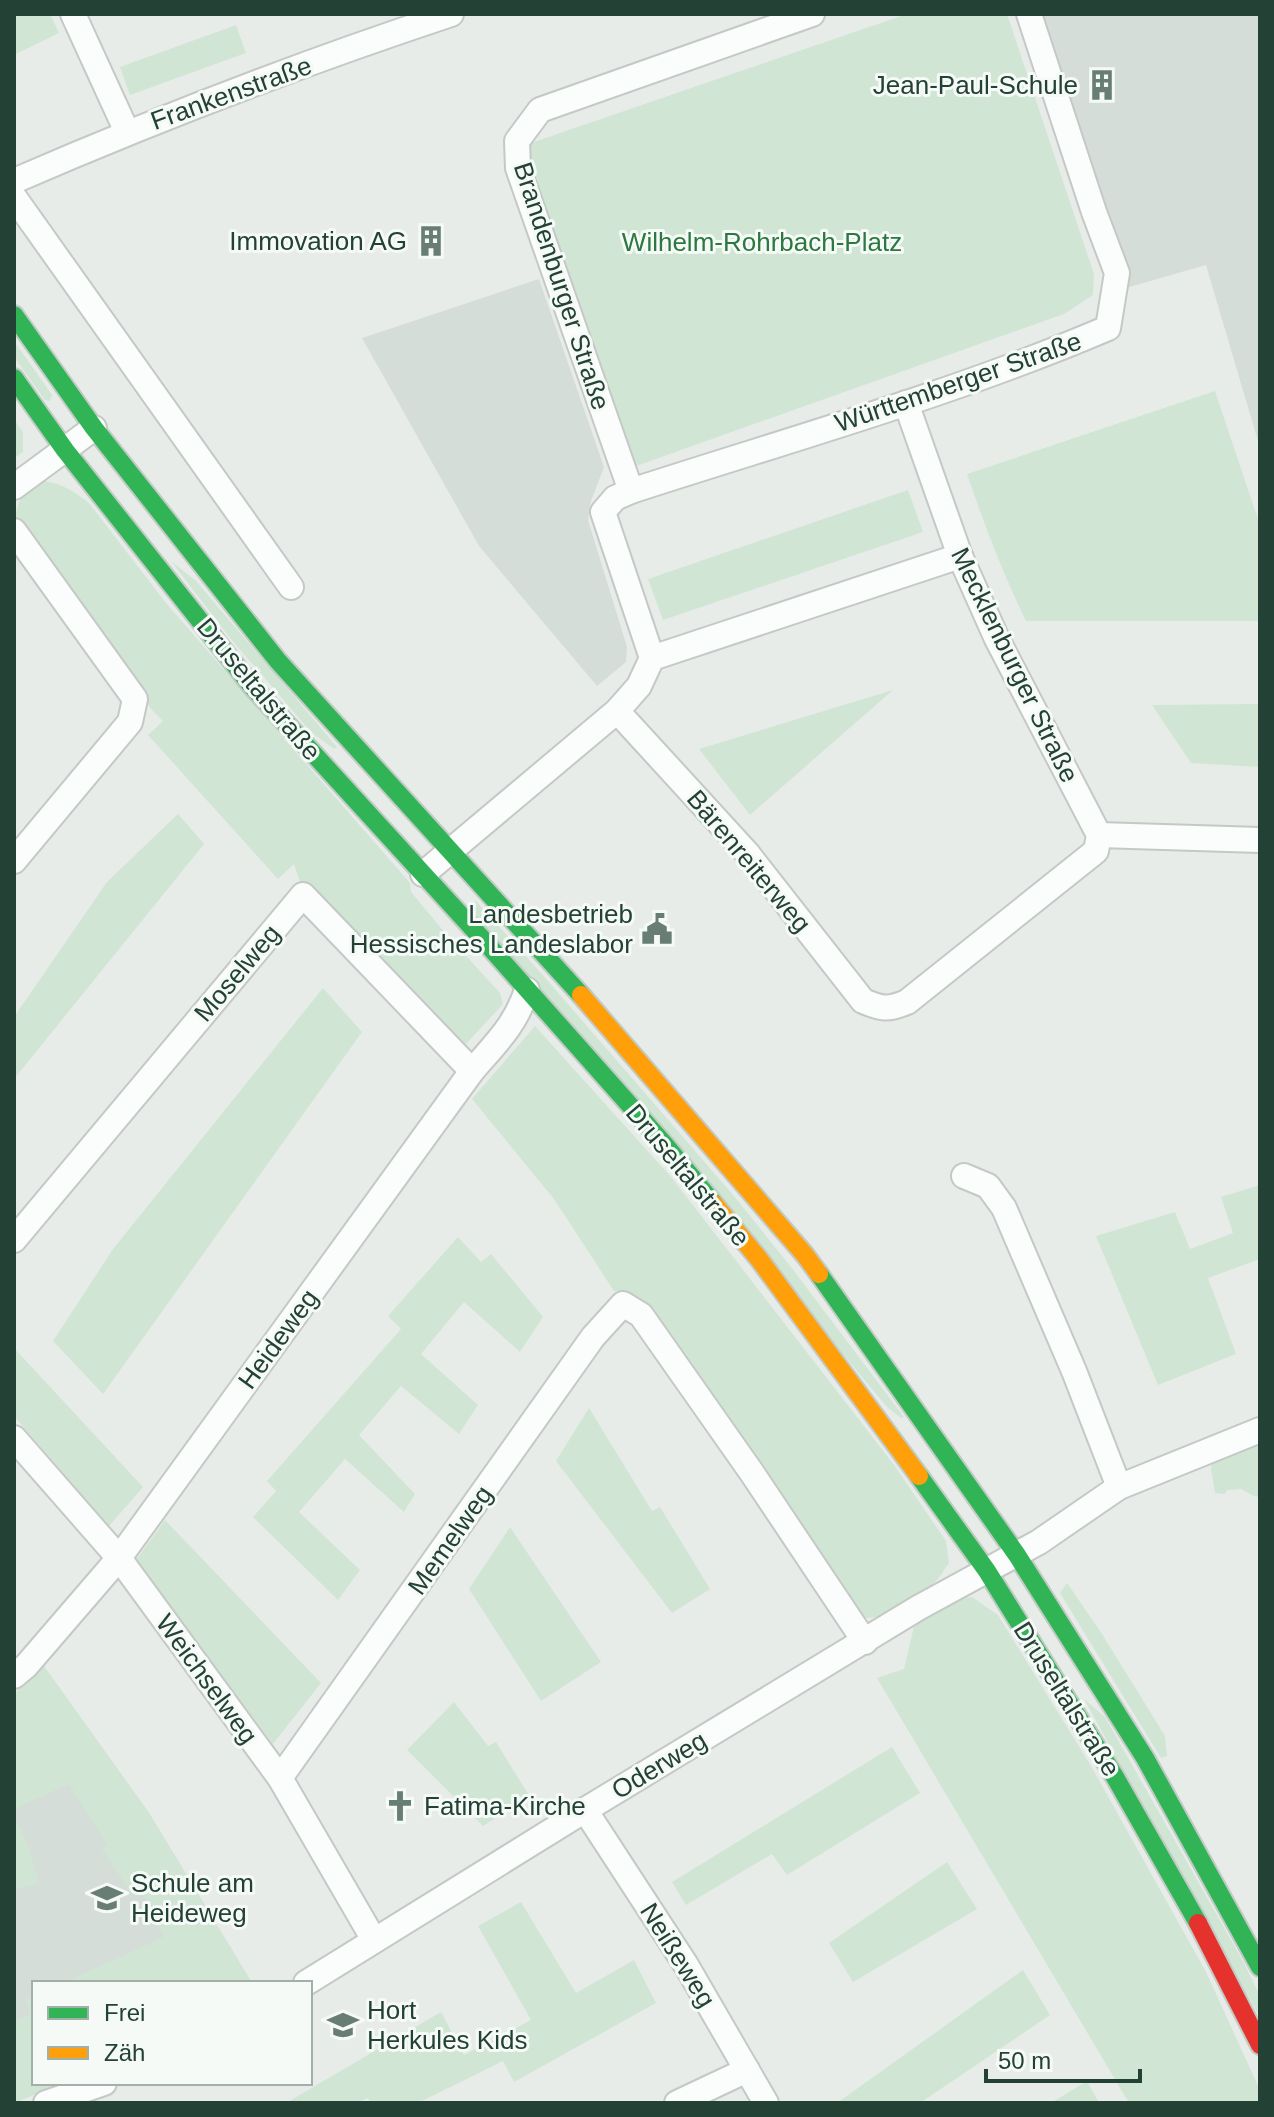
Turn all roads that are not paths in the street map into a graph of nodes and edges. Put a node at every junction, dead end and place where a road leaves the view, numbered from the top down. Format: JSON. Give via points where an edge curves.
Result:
{"nodes":[{"id":1,"x":73,"y":14,"type":"edge"},
{"id":2,"x":451,"y":14,"type":"edge"},
{"id":3,"x":812,"y":14,"type":"edge"},
{"id":4,"x":1029,"y":14,"type":"edge"},
{"id":5,"x":776,"y":20,"type":"edge"},
{"id":6,"x":127,"y":132,"type":"junction"},
{"id":7,"x":14,"y":181,"type":"edge"},
{"id":8,"x":14,"y":197,"type":"edge"},
{"id":9,"x":14,"y":315,"type":"edge"},
{"id":10,"x":14,"y":378,"type":"edge"},
{"id":11,"x":906,"y":403,"type":"junction"},
{"id":12,"x":94,"y":428,"type":"junction"},
{"id":13,"x":65,"y":450,"type":"junction"},
{"id":14,"x":14,"y":487,"type":"edge"},
{"id":15,"x":631,"y":491,"type":"junction"},
{"id":16,"x":14,"y":531,"type":"edge"},
{"id":17,"x":960,"y":556,"type":"junction"},
{"id":18,"x":291,"y":587,"type":"dead end"},
{"id":19,"x":652,"y":658,"type":"junction"},
{"id":20,"x":617,"y":711,"type":"junction"},
{"id":21,"x":1099,"y":835,"type":"junction"},
{"id":22,"x":1260,"y":840,"type":"edge"},
{"id":23,"x":450,"y":851,"type":"junction"},
{"id":24,"x":14,"y":861,"type":"edge"},
{"id":25,"x":423,"y":874,"type":"junction"},
{"id":26,"x":527,"y":990,"type":"junction"},
{"id":27,"x":472,"y":1071,"type":"junction"},
{"id":28,"x":964,"y":1176,"type":"dead end"},
{"id":29,"x":14,"y":1240,"type":"edge"},
{"id":30,"x":1260,"y":1430,"type":"edge"},
{"id":31,"x":14,"y":1438,"type":"edge"},
{"id":32,"x":1119,"y":1487,"type":"junction"},
{"id":33,"x":1017,"y":1555,"type":"junction"},
{"id":34,"x":119,"y":1558,"type":"junction"},
{"id":35,"x":987,"y":1571,"type":"junction"},
{"id":36,"x":865,"y":1642,"type":"junction"},
{"id":37,"x":14,"y":1676,"type":"edge"},
{"id":38,"x":280,"y":1778,"type":"junction"},
{"id":39,"x":585,"y":1810,"type":"junction"},
{"id":40,"x":374,"y":1940,"type":"junction"},
{"id":41,"x":1260,"y":1967,"type":"edge"},
{"id":42,"x":309,"y":1981,"type":"edge"},
{"id":43,"x":1260,"y":2045,"type":"edge"},
{"id":44,"x":747,"y":2070,"type":"junction"},
{"id":45,"x":100,"y":2085,"type":"edge"},
{"id":46,"x":73,"y":2098,"type":"edge"},
{"id":47,"x":46,"y":2103,"type":"edge"},
{"id":48,"x":677,"y":2103,"type":"edge"},
{"id":49,"x":766,"y":2103,"type":"edge"}],
"edges":[{"from":1,"to":6,"type":"street"},
{"from":2,"to":6,"type":"street","name":"Frankenstraße"},
{"from":3,"to":5,"type":"street"},
{"from":4,"to":11,"type":"street","name":"Württemberger Straße","via":[[1117,273],[1108,328]]},
{"from":5,"to":15,"type":"street","name":"Brandenburger Straße","via":[[540,110],[517,141],[518,168]]},
{"from":6,"to":7,"type":"street","name":"Frankenstraße"},
{"from":8,"to":18,"type":"street"},
{"from":9,"to":12,"type":"main road","name":"Druseltalstraße"},
{"from":10,"to":13,"type":"main road","name":"Druseltalstraße"},
{"from":11,"to":15,"type":"street","name":"Württemberger Straße"},
{"from":11,"to":17,"type":"street","name":"Mecklenburger Straße"},
{"from":12,"to":13,"type":"street"},
{"from":12,"to":23,"type":"main road","name":"Druseltalstraße","via":[[278,661]]},
{"from":13,"to":14,"type":"street"},
{"from":13,"to":25,"type":"main road","name":"Druseltalstraße","via":[[250,684]]},
{"from":15,"to":19,"type":"street","via":[[603,512]]},
{"from":16,"to":24,"type":"street","via":[[135,699],[130,722]]},
{"from":17,"to":19,"type":"street"},
{"from":17,"to":21,"type":"street","name":"Mecklenburger Straße"},
{"from":19,"to":20,"type":"street","via":[[639,686]]},
{"from":20,"to":21,"type":"street","name":"Bärenreiterweg","via":[[747,853],[863,1001],[880,1008],[907,1002],[1096,851]]},
{"from":20,"to":23,"type":"street"},
{"from":21,"to":22,"type":"street"},
{"from":23,"to":25,"type":"street"},
{"from":23,"to":33,"type":"main road","name":"Druseltalstraße","via":[[805,1255]]},
{"from":25,"to":26,"type":"main road","name":"Druseltalstraße"},
{"from":26,"to":27,"type":"street","name":"Heideweg","via":[[509,1029]]},
{"from":26,"to":35,"type":"main road","name":"Druseltalstraße","via":[[759,1259]]},
{"from":27,"to":29,"type":"street","name":"Moselweg","via":[[303,895]]},
{"from":27,"to":34,"type":"street","name":"Heideweg"},
{"from":28,"to":32,"type":"street","via":[[988,1186],[1004,1208]]},
{"from":30,"to":32,"type":"street","name":"Oderweg"},
{"from":31,"to":34,"type":"street","name":"Weichselweg"},
{"from":32,"to":33,"type":"street","name":"Oderweg"},
{"from":33,"to":35,"type":"street","name":"Oderweg"},
{"from":33,"to":41,"type":"main road","name":"Druseltalstraße","via":[[1145,1758]]},
{"from":34,"to":37,"type":"street","name":"Heideweg"},
{"from":34,"to":38,"type":"street","name":"Weichselweg"},
{"from":35,"to":36,"type":"street","name":"Oderweg"},
{"from":35,"to":43,"type":"main road","name":"Druseltalstraße","via":[[1115,1777]]},
{"from":36,"to":38,"type":"street","name":"Memelweg","via":[[641,1315],[623,1304],[593,1337]]},
{"from":36,"to":39,"type":"street","name":"Oderweg"},
{"from":38,"to":40,"type":"street","name":"Weichselweg"},
{"from":39,"to":40,"type":"street","name":"Oderweg"},
{"from":39,"to":44,"type":"street","name":"Neißeweg"},
{"from":40,"to":42,"type":"street","name":"Oderweg"},
{"from":44,"to":48,"type":"street"},
{"from":44,"to":49,"type":"street","name":"Neißeweg"},
{"from":45,"to":46,"type":"street"},
{"from":46,"to":47,"type":"street"}]}
